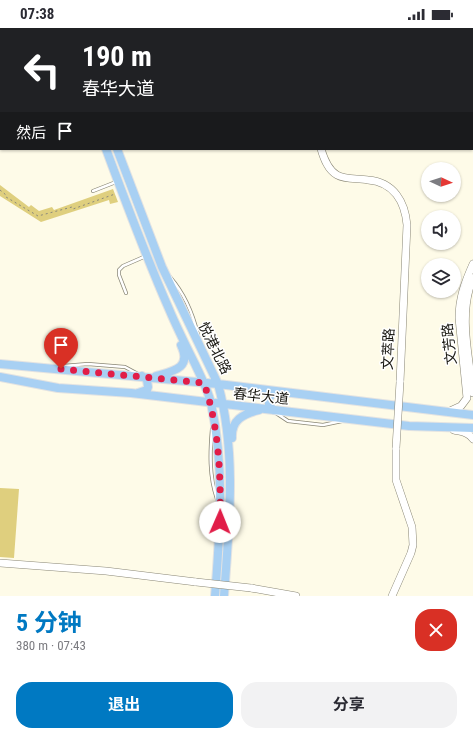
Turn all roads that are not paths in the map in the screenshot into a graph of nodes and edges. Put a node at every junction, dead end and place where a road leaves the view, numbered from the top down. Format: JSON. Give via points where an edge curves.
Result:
{"nodes":[{"id":1,"x":106,"y":150,"type":"edge"},
{"id":2,"x":117,"y":150,"type":"edge"},
{"id":3,"x":321,"y":150,"type":"edge"},
{"id":4,"x":118,"y":181,"type":"junction"},
{"id":5,"x":93,"y":191,"type":"dead end"},
{"id":6,"x":146,"y":256,"type":"junction"},
{"id":7,"x":473,"y":264,"type":"edge"},
{"id":8,"x":471,"y":279,"type":"edge"},
{"id":9,"x":126,"y":294,"type":"dead end"},
{"id":10,"x":169,"y":310,"type":"junction"},
{"id":11,"x":0,"y":364,"type":"edge"},
{"id":12,"x":0,"y":377,"type":"edge"},
{"id":13,"x":146,"y":377,"type":"junction"},
{"id":14,"x":204,"y":383,"type":"junction"},
{"id":15,"x":218,"y":384,"type":"junction"},
{"id":16,"x":282,"y":392,"type":"junction"},
{"id":17,"x":131,"y":393,"type":"junction"},
{"id":18,"x":473,"y":393,"type":"edge"},
{"id":19,"x":211,"y":402,"type":"junction"},
{"id":20,"x":224,"y":404,"type":"junction"},
{"id":21,"x":263,"y":409,"type":"junction"},
{"id":22,"x":273,"y":410,"type":"junction"},
{"id":23,"x":445,"y":412,"type":"junction"},
{"id":24,"x":473,"y":415,"type":"edge"},
{"id":25,"x":434,"y":426,"type":"junction"},
{"id":26,"x":473,"y":428,"type":"edge"},
{"id":27,"x":473,"y":439,"type":"edge"},
{"id":28,"x":230,"y":483,"type":"junction"},
{"id":29,"x":0,"y":563,"type":"edge"},
{"id":30,"x":215,"y":596,"type":"edge"},
{"id":31,"x":224,"y":596,"type":"edge"},
{"id":32,"x":296,"y":596,"type":"edge"},
{"id":33,"x":392,"y":596,"type":"edge"}],
"edges":[{"from":1,"to":4,"type":"main road","name":"悦港北路"},
{"from":2,"to":15,"type":"main road","name":"悦港北路","via":[[162,267]]},
{"from":3,"to":33,"type":"street","name":"文萃路","bridge":true,"via":[[327,164],[337,174],[344,178],[379,182],[394,192],[404,206],[407,225],[396,480],[412,527],[413,545]]},
{"from":4,"to":5,"type":"lane"},
{"from":4,"to":6,"type":"main road","name":"悦港北路"},
{"from":6,"to":9,"type":"lane","via":[[119,270]]},
{"from":6,"to":10,"type":"main road","name":"悦港北路"},
{"from":7,"to":8,"type":"street","name":"文芳路"},
{"from":8,"to":18,"type":"street","name":"文芳路","via":[[465,319]]},
{"from":8,"to":23,"type":"street","name":"文芳路","via":[[461,295],[459,318],[466,398],[461,406]]},
{"from":10,"to":13,"type":"main road","via":[[184,351],[184,361],[174,371]]},
{"from":10,"to":14,"type":"main road","name":"悦港北路"},
{"from":11,"to":13,"type":"main road","name":"春华大道"},
{"from":12,"to":17,"type":"main road","name":"春华大道","via":[[58,388]]},
{"from":13,"to":14,"type":"main road","name":"春华大道"},
{"from":13,"to":17,"type":"main road","via":[[146,390]]},
{"from":14,"to":15,"type":"main road","name":"春华大道"},
{"from":14,"to":19,"type":"main road","name":"悦港北路"},
{"from":15,"to":16,"type":"main road","name":"春华大道"},
{"from":15,"to":20,"type":"main road","name":"悦港北路"},
{"from":16,"to":22,"type":"main road","via":[[273,393],[269,398]]},
{"from":16,"to":23,"type":"main road","name":"春华大道"},
{"from":17,"to":19,"type":"main road","name":"春华大道"},
{"from":19,"to":20,"type":"main road","name":"春华大道"},
{"from":19,"to":30,"type":"main road","name":"悦港北路","via":[[219,458],[220,508]]},
{"from":20,"to":21,"type":"main road","name":"春华大道"},
{"from":20,"to":28,"type":"main road","name":"悦港北路"},
{"from":21,"to":22,"type":"main road","name":"春华大道"},
{"from":21,"to":28,"type":"main road","via":[[245,414],[235,422],[232,434],[233,463]]},
{"from":22,"to":25,"type":"main road","name":"春华大道","via":[[409,426]]},
{"from":23,"to":24,"type":"main road","name":"春华大道"},
{"from":25,"to":26,"type":"main road","name":"春华大道"},
{"from":25,"to":27,"type":"street","via":[[465,432]]},
{"from":28,"to":31,"type":"main road","name":"悦港北路"},
{"from":29,"to":32,"type":"street","bridge":true,"via":[[106,571],[251,588]]}]}
